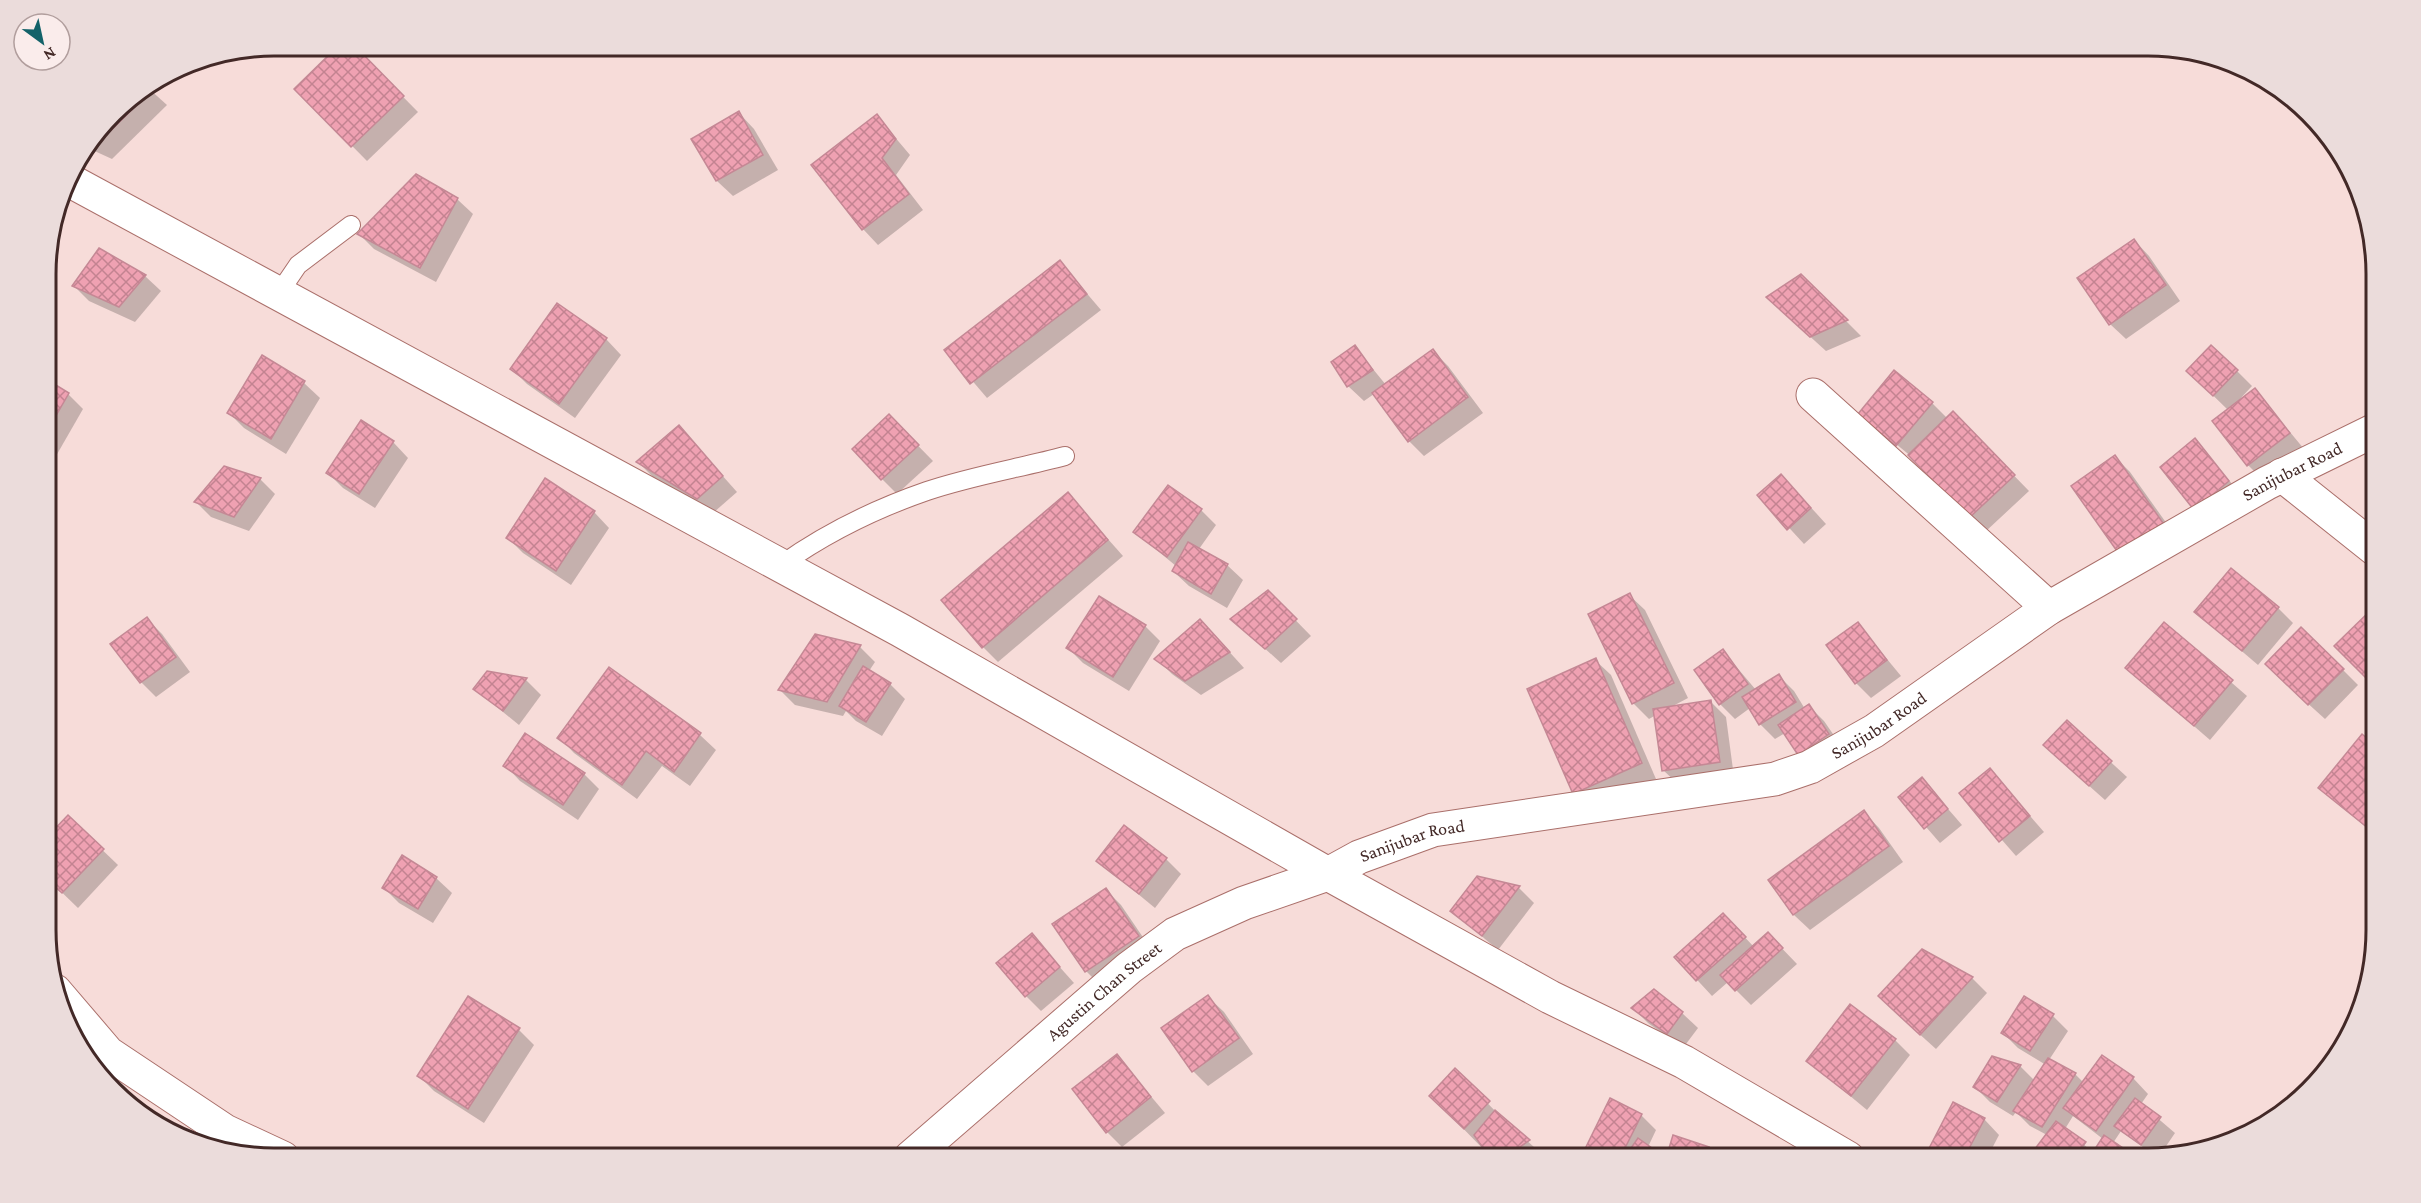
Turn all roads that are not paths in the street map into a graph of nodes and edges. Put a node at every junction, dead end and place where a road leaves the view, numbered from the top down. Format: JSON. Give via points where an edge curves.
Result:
{"nodes":[{"id":1,"x":75,"y":183,"type":"edge"},
{"id":2,"x":351,"y":225,"type":"dead end"},
{"id":3,"x":279,"y":293,"type":"junction"},
{"id":4,"x":1813,"y":395,"type":"dead end"},
{"id":5,"x":2366,"y":434,"type":"edge"},
{"id":6,"x":1065,"y":456,"type":"dead end"},
{"id":7,"x":2282,"y":475,"type":"junction"},
{"id":8,"x":2366,"y":542,"type":"edge"},
{"id":9,"x":781,"y":565,"type":"junction"},
{"id":10,"x":2049,"y":608,"type":"junction"},
{"id":11,"x":1328,"y":874,"type":"junction"},
{"id":12,"x":71,"y":1009,"type":"edge"},
{"id":13,"x":259,"y":1147,"type":"edge"},
{"id":14,"x":922,"y":1148,"type":"edge"},
{"id":15,"x":1831,"y":1148,"type":"edge"}],
"edges":[{"from":1,"to":3,"type":"street"},
{"from":2,"to":3,"type":"lane","via":[[298,265]]},
{"from":3,"to":9,"type":"street"},
{"from":4,"to":10,"type":"street"},
{"from":5,"to":7,"type":"street","name":"Sanijubar Road"},
{"from":6,"to":9,"type":"lane","via":[[928,491],[843,526]]},
{"from":7,"to":8,"type":"street"},
{"from":7,"to":10,"type":"street","name":"Sanijubar Road"},
{"from":9,"to":11,"type":"street"},
{"from":10,"to":11,"type":"street","name":"Sanijubar Road","via":[[1875,731],[1810,767],[1775,779],[1433,830],[1359,857]]},
{"from":11,"to":14,"type":"street","name":"Agustin Chan Street","via":[[1244,903],[1175,934],[1129,968]]},
{"from":11,"to":15,"type":"street","via":[[1550,997],[1684,1062]]},
{"from":12,"to":13,"type":"street","via":[[108,1053],[225,1131]]}]}
